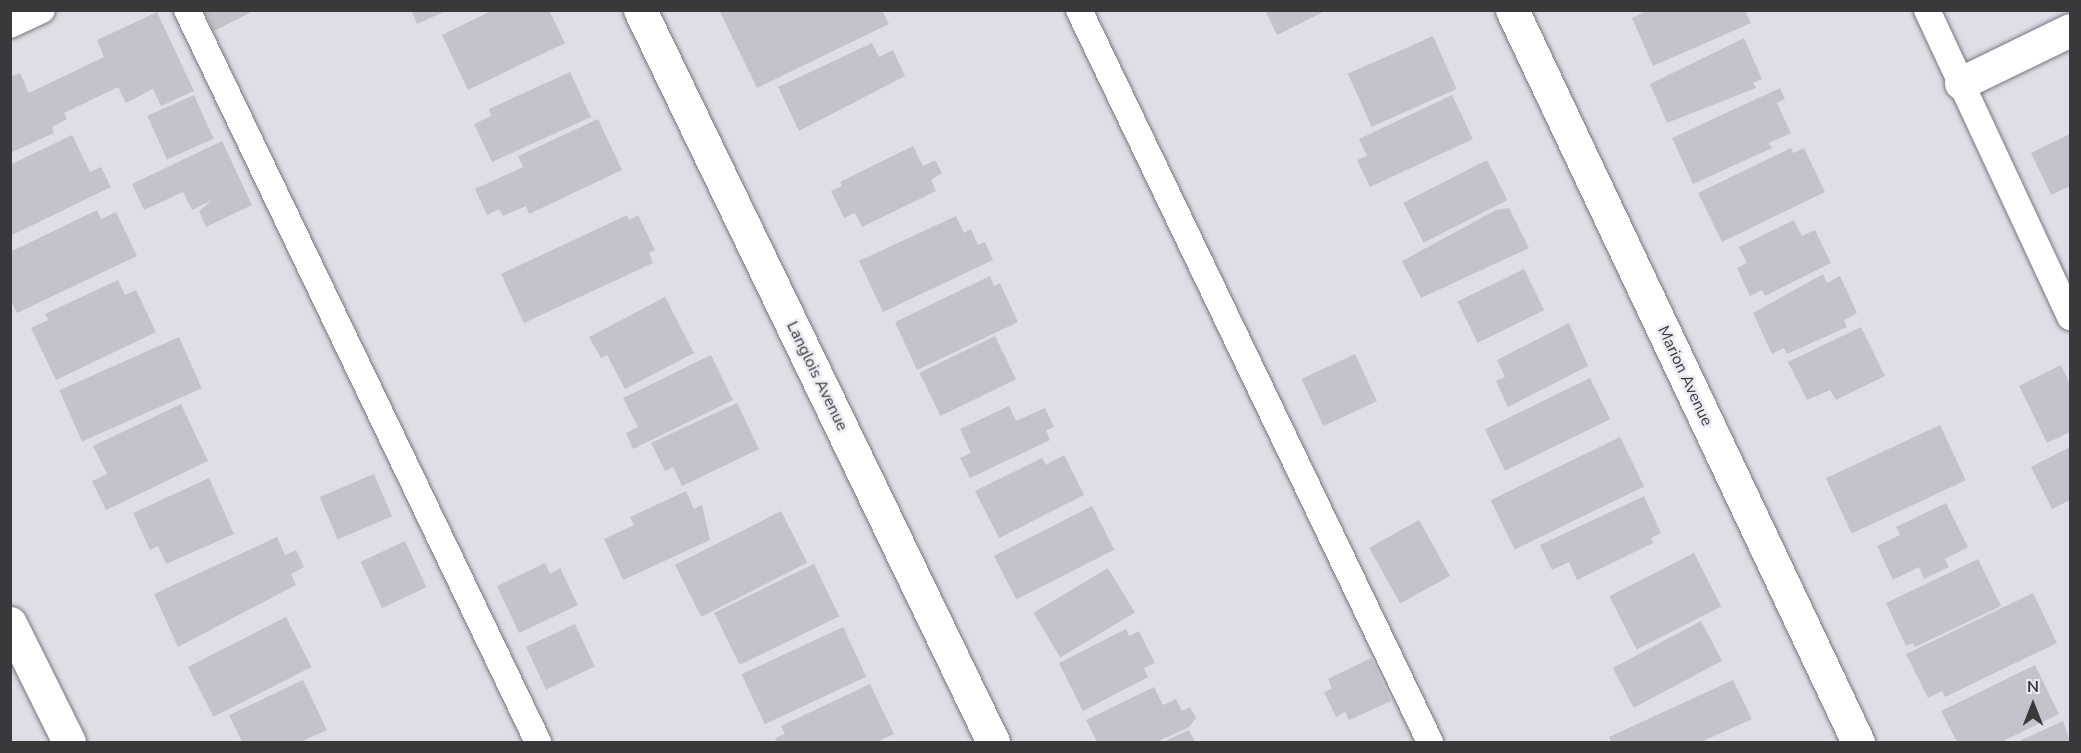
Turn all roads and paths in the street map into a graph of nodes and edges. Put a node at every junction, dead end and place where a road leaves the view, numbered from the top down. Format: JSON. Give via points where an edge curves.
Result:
{"nodes":[{"id":1,"x":42,"y":10,"type":"edge"},
{"id":2,"x":187,"y":10,"type":"edge"},
{"id":3,"x":640,"y":10,"type":"edge"},
{"id":4,"x":1079,"y":10,"type":"edge"},
{"id":5,"x":1512,"y":10,"type":"edge"},
{"id":6,"x":1927,"y":10,"type":"edge"},
{"id":7,"x":10,"y":26,"type":"edge"},
{"id":8,"x":2070,"y":30,"type":"edge"},
{"id":9,"x":1961,"y":82,"type":"junction"},
{"id":10,"x":2070,"y":316,"type":"edge"},
{"id":11,"x":10,"y":623,"type":"edge"},
{"id":12,"x":69,"y":742,"type":"edge"},
{"id":13,"x":538,"y":742,"type":"edge"},
{"id":14,"x":993,"y":742,"type":"edge"},
{"id":15,"x":1430,"y":742,"type":"edge"},
{"id":16,"x":1858,"y":742,"type":"edge"}],
"edges":[{"from":1,"to":7,"type":"lane"},
{"from":2,"to":13,"type":"lane"},
{"from":3,"to":14,"type":"street","name":"Langlois Avenue"},
{"from":4,"to":15,"type":"lane"},
{"from":5,"to":16,"type":"street","name":"Marion Avenue"},
{"from":6,"to":9,"type":"lane"},
{"from":8,"to":9,"type":"street"},
{"from":9,"to":10,"type":"lane"},
{"from":11,"to":12,"type":"street"}]}
